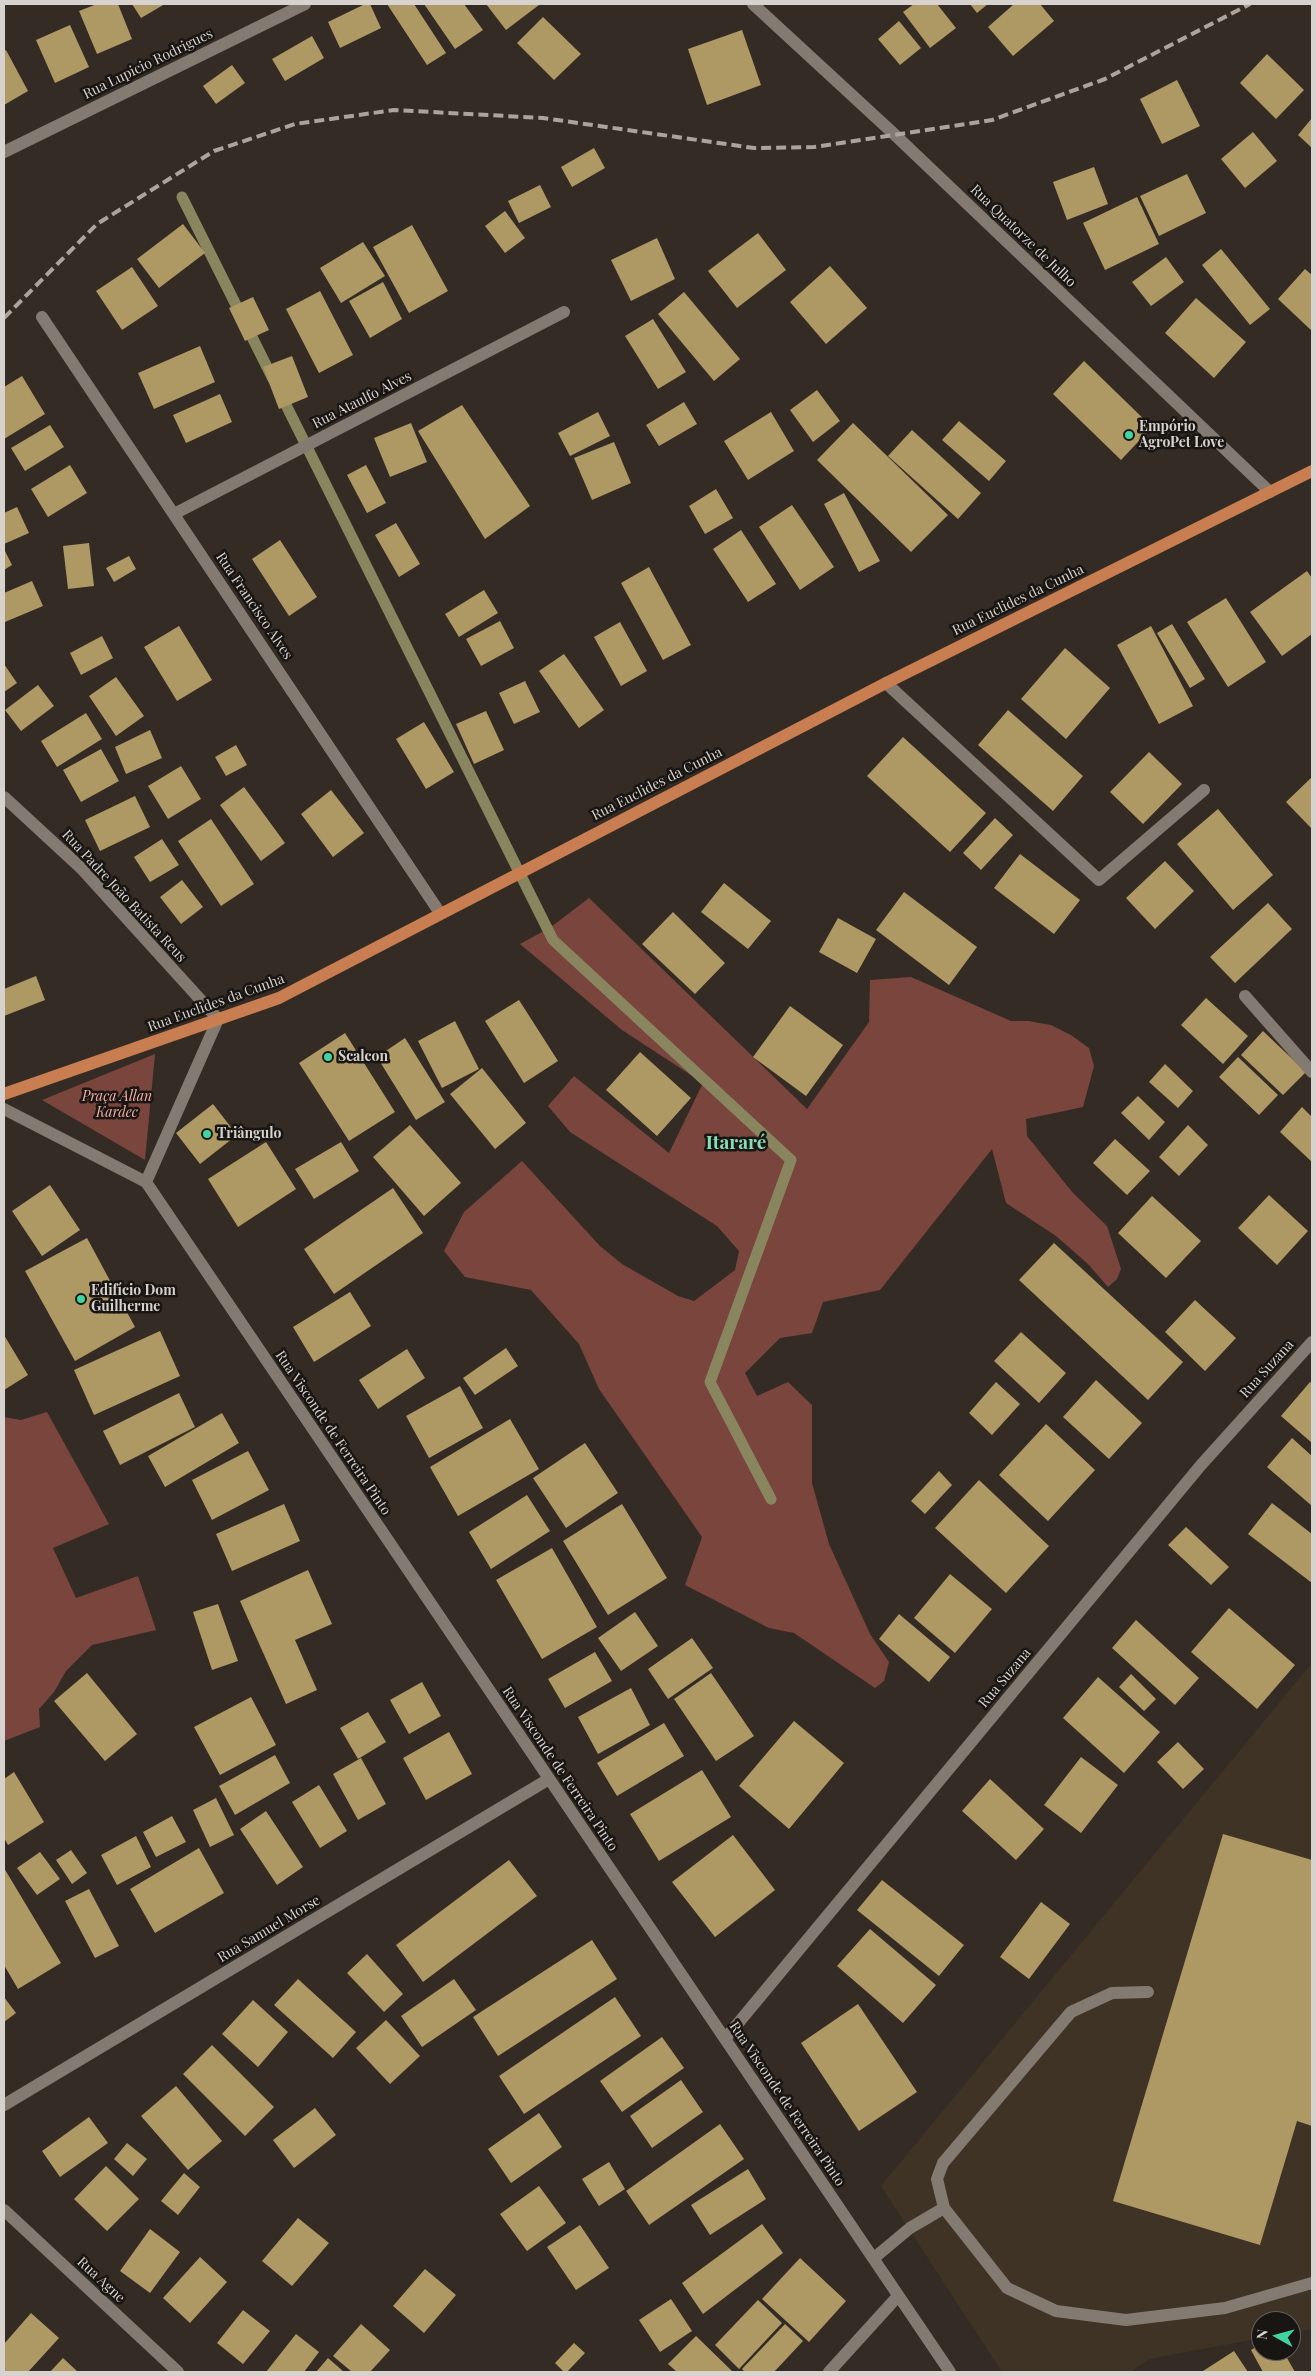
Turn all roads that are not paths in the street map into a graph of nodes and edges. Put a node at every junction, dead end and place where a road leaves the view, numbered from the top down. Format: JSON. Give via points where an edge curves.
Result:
{"nodes":[{"id":1,"x":305,"y":4,"type":"edge"},
{"id":2,"x":753,"y":4,"type":"edge"},
{"id":3,"x":4,"y":152,"type":"edge"},
{"id":4,"x":564,"y":312,"type":"dead end"},
{"id":5,"x":42,"y":317,"type":"dead end"},
{"id":6,"x":1312,"y":471,"type":"edge"},
{"id":7,"x":1270,"y":492,"type":"junction"},
{"id":8,"x":174,"y":514,"type":"junction"},
{"id":9,"x":886,"y":682,"type":"junction"},
{"id":10,"x":1204,"y":790,"type":"dead end"},
{"id":11,"x":4,"y":797,"type":"edge"},
{"id":12,"x":440,"y":912,"type":"junction"},
{"id":13,"x":1245,"y":996,"type":"dead end"},
{"id":14,"x":218,"y":1020,"type":"junction"},
{"id":15,"x":1312,"y":1072,"type":"edge"},
{"id":16,"x":4,"y":1094,"type":"edge"},
{"id":17,"x":4,"y":1109,"type":"edge"},
{"id":18,"x":146,"y":1182,"type":"junction"},
{"id":19,"x":1312,"y":1342,"type":"edge"},
{"id":20,"x":549,"y":1779,"type":"junction"},
{"id":21,"x":1148,"y":1992,"type":"dead end"},
{"id":22,"x":725,"y":2039,"type":"junction"},
{"id":23,"x":4,"y":2105,"type":"edge"},
{"id":24,"x":944,"y":2208,"type":"junction"},
{"id":25,"x":4,"y":2210,"type":"edge"},
{"id":26,"x":874,"y":2258,"type":"junction"},
{"id":27,"x":1312,"y":2283,"type":"edge"},
{"id":28,"x":898,"y":2296,"type":"junction"},
{"id":29,"x":178,"y":2372,"type":"edge"},
{"id":30,"x":830,"y":2372,"type":"edge"},
{"id":31,"x":950,"y":2372,"type":"edge"}],
"edges":[{"from":1,"to":3,"type":"street","name":"Rua Lupicio Rodrigues"},
{"from":2,"to":7,"type":"street","name":"Rua Quatorze de Julho"},
{"from":4,"to":8,"type":"street","name":"Rua Ataulfo Alves"},
{"from":5,"to":8,"type":"street","name":"Rua Francisco Alves"},
{"from":6,"to":7,"type":"main road","name":"Rua Euclides da Cunha"},
{"from":7,"to":9,"type":"main road","name":"Rua Euclides da Cunha"},
{"from":8,"to":12,"type":"street","name":"Rua Francisco Alves"},
{"from":9,"to":10,"type":"street","via":[[1099,880]]},
{"from":9,"to":12,"type":"main road","name":"Rua Euclides da Cunha"},
{"from":11,"to":14,"type":"street","name":"Rua Padre João Batista Reus","via":[[81,868]]},
{"from":12,"to":14,"type":"main road","name":"Rua Euclides da Cunha","via":[[279,998]]},
{"from":13,"to":15,"type":"street"},
{"from":14,"to":16,"type":"main road","name":"Rua Euclides da Cunha"},
{"from":14,"to":18,"type":"street"},
{"from":17,"to":18,"type":"street","name":"Rua Visconde de Ferreira Pinto"},
{"from":18,"to":20,"type":"street","name":"Rua Visconde de Ferreira Pinto"},
{"from":19,"to":22,"type":"street","name":"Rua Suzana","via":[[1201,1465]]},
{"from":20,"to":22,"type":"street","name":"Rua Visconde de Ferreira Pinto"},
{"from":20,"to":23,"type":"street","name":"Rua Samuel Morse"},
{"from":21,"to":24,"type":"street","via":[[1112,1993],[1071,2012],[942,2163],[937,2179]]},
{"from":22,"to":26,"type":"street","name":"Rua Visconde de Ferreira Pinto"},
{"from":24,"to":26,"type":"street","via":[[910,2228]]},
{"from":24,"to":27,"type":"street","via":[[1007,2288],[1056,2311],[1126,2320],[1225,2308]]},
{"from":25,"to":29,"type":"street","name":"Rua Agne"},
{"from":26,"to":28,"type":"street","name":"Rua Visconde de Ferreira Pinto"},
{"from":28,"to":30,"type":"street"},
{"from":28,"to":31,"type":"street","name":"Rua Visconde de Ferreira Pinto"}]}
